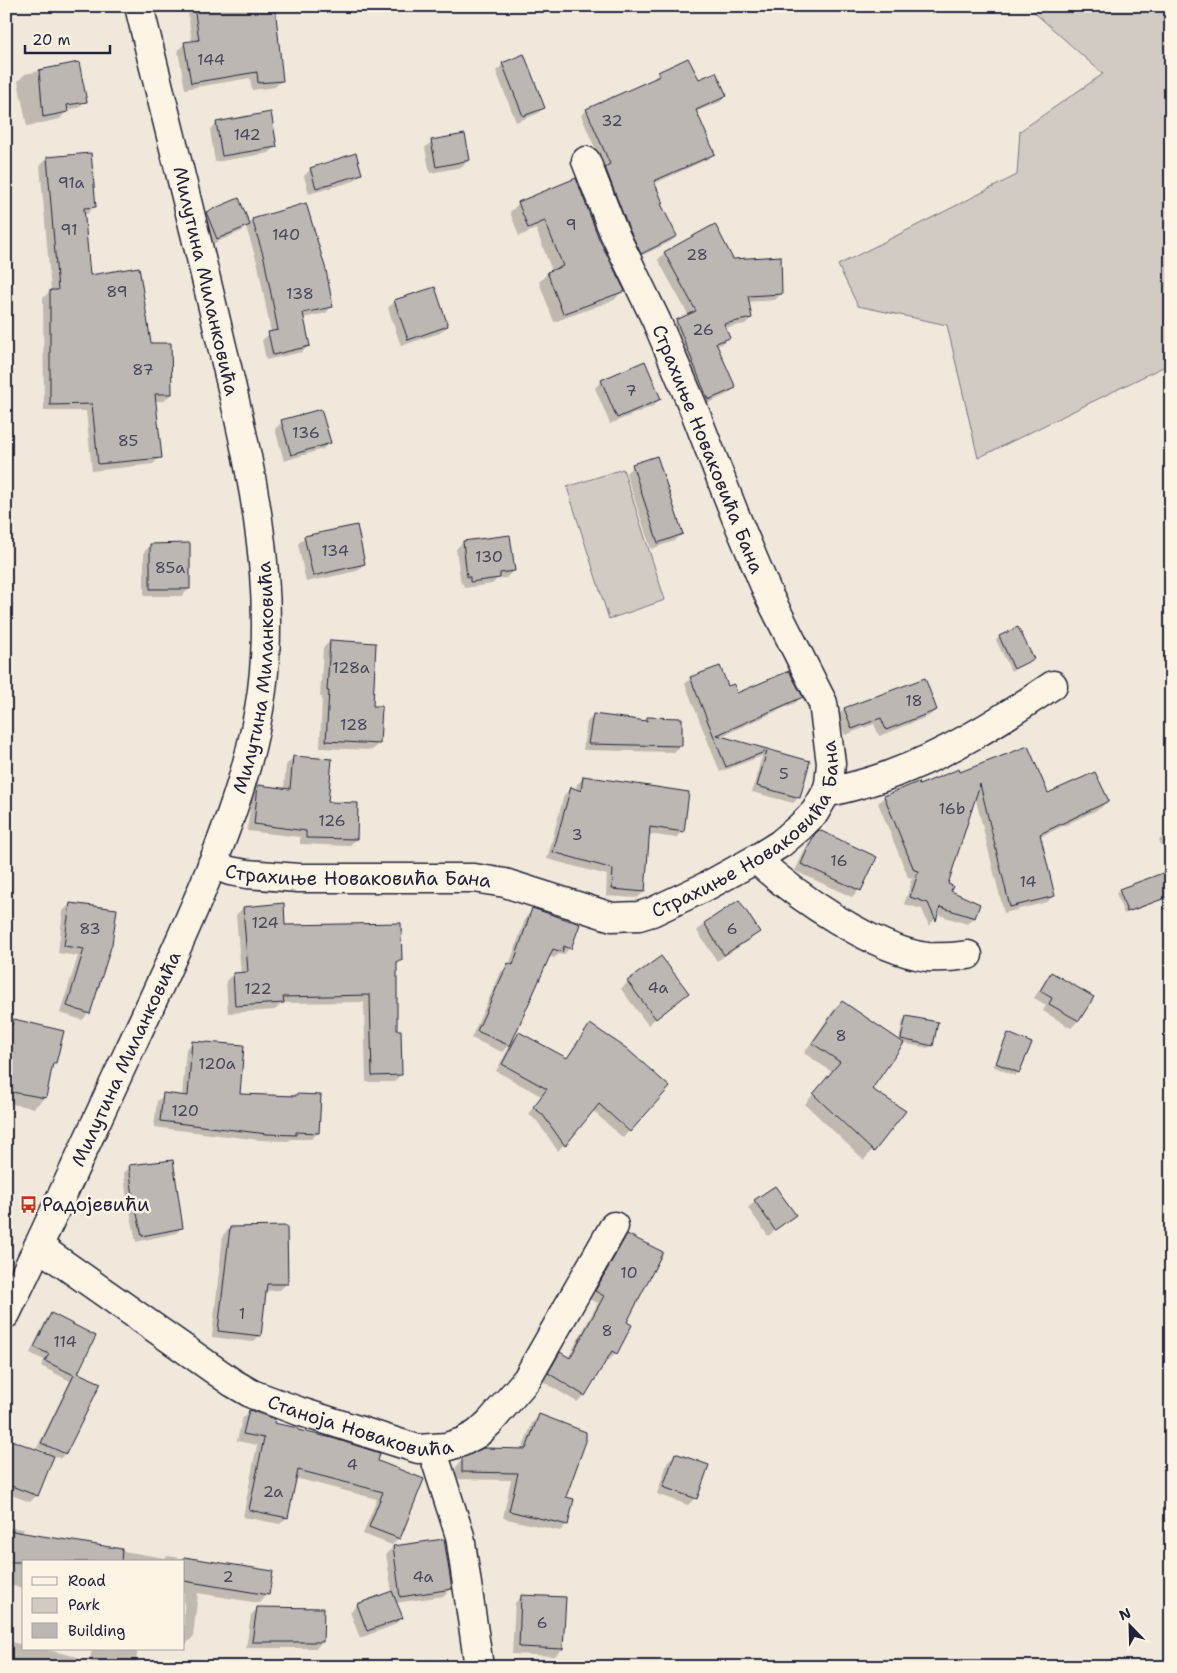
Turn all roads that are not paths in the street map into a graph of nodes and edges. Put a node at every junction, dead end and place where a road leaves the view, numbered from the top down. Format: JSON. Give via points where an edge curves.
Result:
{"nodes":[{"id":1,"x":139,"y":6,"type":"edge"},
{"id":2,"x":586,"y":161,"type":"dead end"},
{"id":3,"x":1053,"y":686,"type":"dead end"},
{"id":4,"x":826,"y":794,"type":"junction"},
{"id":5,"x":756,"y":859,"type":"junction"},
{"id":6,"x":212,"y":864,"type":"junction"},
{"id":7,"x":968,"y":955,"type":"dead end"},
{"id":8,"x":614,"y":1226,"type":"dead end"},
{"id":9,"x":38,"y":1246,"type":"junction"},
{"id":10,"x":6,"y":1314,"type":"edge"},
{"id":11,"x":432,"y":1449,"type":"junction"},
{"id":12,"x":479,"y":1667,"type":"edge"}],
"edges":[{"from":1,"to":6,"type":"street","name":"Милутина Миланковића","via":[[228,370],[262,549],[266,622],[258,714],[241,788]]},
{"from":2,"to":4,"type":"street","name":"Страхиње Новаковића Бана","via":[[614,233],[689,398],[769,596],[823,703],[831,763]]},
{"from":3,"to":4,"type":"street","via":[[996,723],[942,752],[890,775]]},
{"from":4,"to":5,"type":"street","name":"Страхиње Новаковића Бана","via":[[800,827]]},
{"from":5,"to":6,"type":"street","name":"Страхиње Новаковића Бана","via":[[652,912],[626,917],[597,913],[505,883],[474,878],[298,878],[247,874]]},
{"from":5,"to":7,"type":"street","via":[[808,901],[882,943],[926,957]]},
{"from":6,"to":9,"type":"street","name":"Милутина Миланковића","via":[[151,1006]]},
{"from":8,"to":11,"type":"street","name":"Станоја Новаковића","via":[[527,1379],[476,1434],[462,1442]]},
{"from":9,"to":10,"type":"street","name":"Милутина Миланковића"},
{"from":9,"to":11,"type":"street","name":"Станоја Новаковића","via":[[252,1394],[418,1449]]},
{"from":11,"to":12,"type":"street","via":[[460,1536]]}]}
